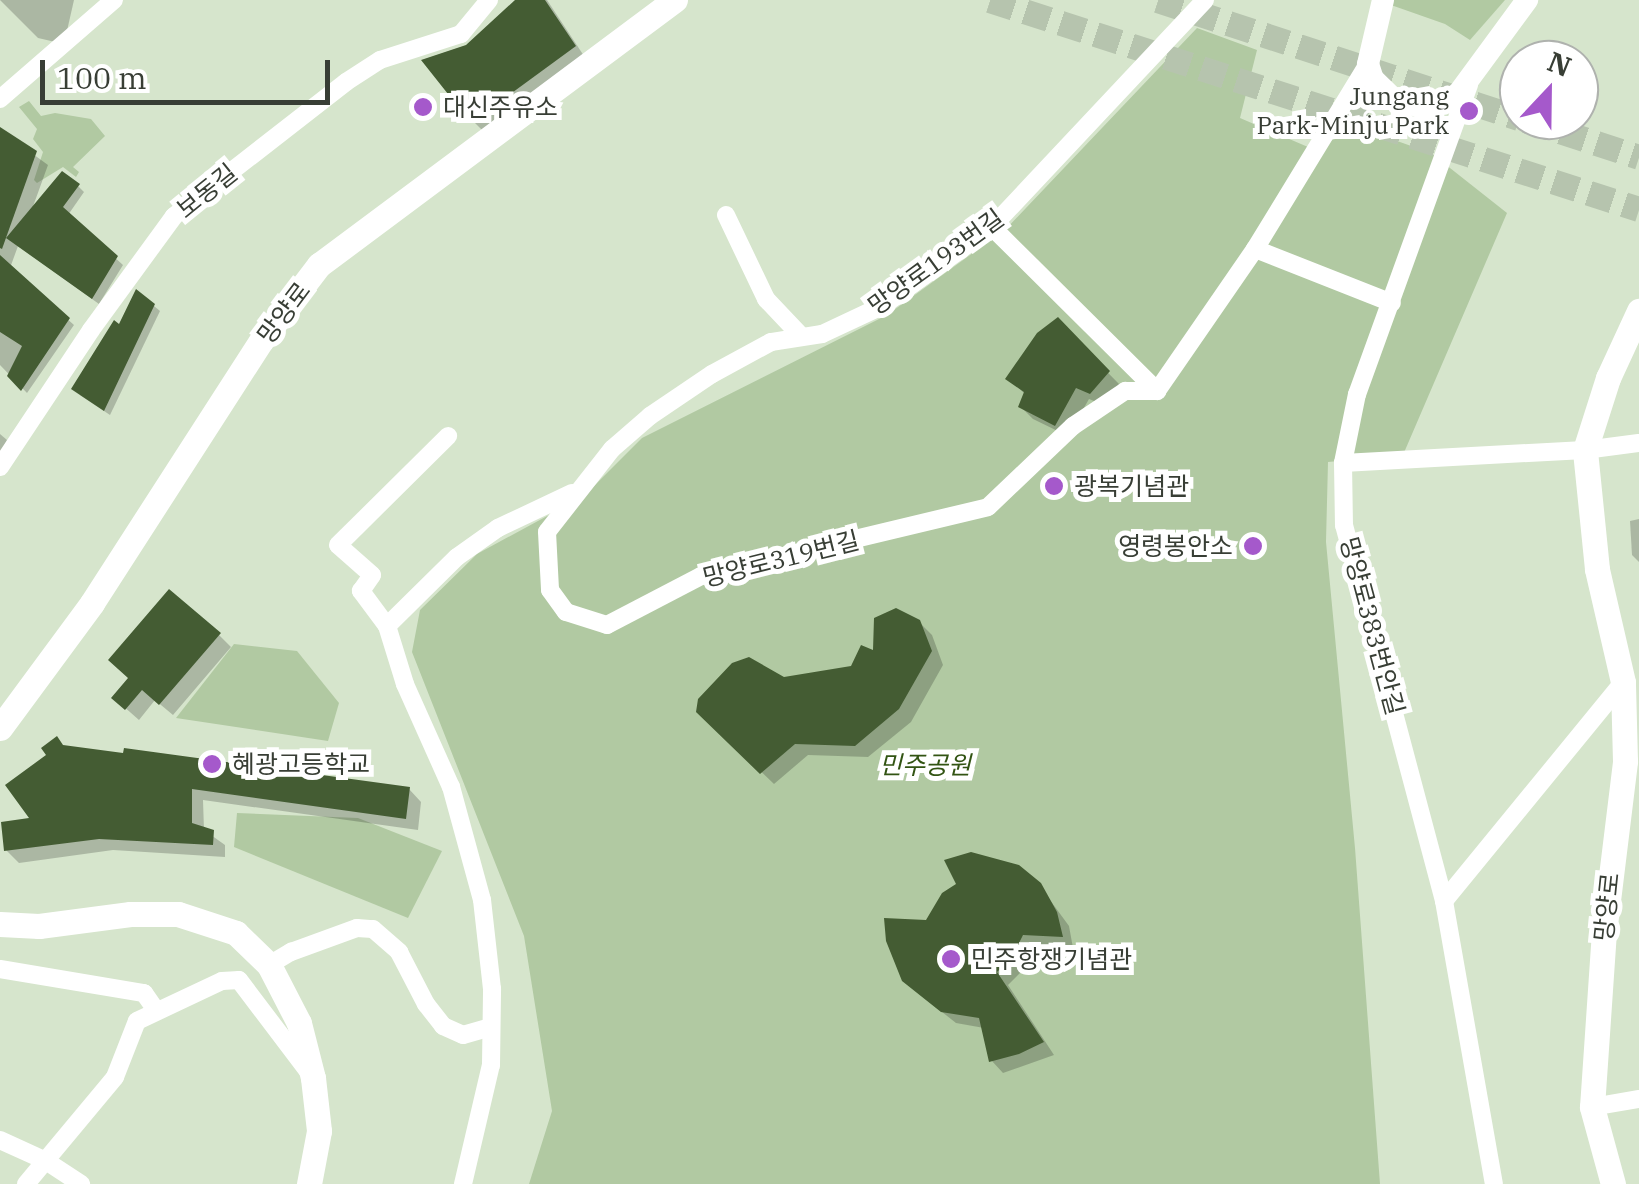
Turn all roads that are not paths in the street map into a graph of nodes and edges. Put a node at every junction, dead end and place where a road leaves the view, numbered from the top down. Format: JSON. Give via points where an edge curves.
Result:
{"nodes":[{"id":1,"x":114,"y":0,"type":"edge"},
{"id":2,"x":488,"y":0,"type":"edge"},
{"id":3,"x":675,"y":0,"type":"edge"},
{"id":4,"x":1204,"y":0,"type":"edge"},
{"id":5,"x":1383,"y":0,"type":"edge"},
{"id":6,"x":1527,"y":0,"type":"edge"},
{"id":7,"x":1368,"y":64,"type":"junction"},
{"id":8,"x":1471,"y":80,"type":"junction"},
{"id":9,"x":0,"y":98,"type":"edge"},
{"id":10,"x":726,"y":215,"type":"dead end"},
{"id":11,"x":992,"y":226,"type":"junction"},
{"id":12,"x":1255,"y":250,"type":"junction"},
{"id":13,"x":1392,"y":302,"type":"junction"},
{"id":14,"x":1639,"y":311,"type":"edge"},
{"id":15,"x":802,"y":337,"type":"junction"},
{"id":16,"x":1157,"y":391,"type":"junction"},
{"id":17,"x":448,"y":436,"type":"dead end"},
{"id":18,"x":1639,"y":442,"type":"edge"},
{"id":19,"x":1585,"y":450,"type":"junction"},
{"id":20,"x":1343,"y":463,"type":"junction"},
{"id":21,"x":0,"y":466,"type":"edge"},
{"id":22,"x":574,"y":492,"type":"junction"},
{"id":23,"x":387,"y":626,"type":"junction"},
{"id":24,"x":1624,"y":682,"type":"junction"},
{"id":25,"x":0,"y":728,"type":"edge"},
{"id":26,"x":1444,"y":902,"type":"junction"},
{"id":27,"x":0,"y":924,"type":"edge"},
{"id":28,"x":270,"y":965,"type":"junction"},
{"id":29,"x":0,"y":968,"type":"edge"},
{"id":30,"x":155,"y":1009,"type":"junction"},
{"id":31,"x":492,"y":1027,"type":"junction"},
{"id":32,"x":313,"y":1078,"type":"junction"},
{"id":33,"x":1639,"y":1098,"type":"edge"},
{"id":34,"x":1592,"y":1107,"type":"junction"},
{"id":35,"x":0,"y":1140,"type":"edge"},
{"id":36,"x":46,"y":1161,"type":"junction"},
{"id":37,"x":26,"y":1184,"type":"edge"},
{"id":38,"x":81,"y":1184,"type":"edge"},
{"id":39,"x":309,"y":1184,"type":"edge"},
{"id":40,"x":463,"y":1184,"type":"edge"},
{"id":41,"x":1494,"y":1184,"type":"edge"},
{"id":42,"x":1612,"y":1184,"type":"edge"}],
"edges":[{"from":1,"to":9,"type":"street"},
{"from":2,"to":21,"type":"street","name":"보동길","via":[[461,34],[380,60],[346,82],[174,216]]},
{"from":3,"to":25,"type":"main road","name":"망양로","via":[[319,266]]},
{"from":4,"to":11,"type":"street","name":"망양로193번길"},
{"from":5,"to":7,"type":"street"},
{"from":6,"to":8,"type":"street"},
{"from":7,"to":8,"type":"street","via":[[1381,90],[1421,107],[1449,101]]},
{"from":7,"to":12,"type":"street"},
{"from":8,"to":13,"type":"street","name":"망양로383번안길"},
{"from":10,"to":15,"type":"street","via":[[766,300]]},
{"from":11,"to":15,"type":"street","name":"망양로193번길","via":[[884,305]]},
{"from":11,"to":16,"type":"street"},
{"from":12,"to":13,"type":"street"},
{"from":12,"to":16,"type":"street"},
{"from":13,"to":20,"type":"street","name":"망양로383번안길","via":[[1357,394]]},
{"from":14,"to":19,"type":"main road","name":"망양로"},
{"from":15,"to":22,"type":"street","name":"망양로193번길","via":[[771,342],[650,416]]},
{"from":16,"to":22,"type":"street","name":"망양로319번길","via":[[1126,391],[1073,426],[988,507],[701,576],[607,625],[566,612],[550,590],[548,532]]},
{"from":17,"to":23,"type":"street","via":[[338,545],[372,575],[361,591]]},
{"from":18,"to":19,"type":"street"},
{"from":19,"to":20,"type":"street"},
{"from":19,"to":24,"type":"main road","name":"망양로","via":[[1597,570]]},
{"from":20,"to":26,"type":"street","name":"망양로383번안길","via":[[1344,525]]},
{"from":22,"to":23,"type":"street","via":[[498,528],[456,557]]},
{"from":23,"to":31,"type":"street","via":[[451,787],[482,900]]},
{"from":24,"to":26,"type":"street"},
{"from":24,"to":34,"type":"main road","name":"망양로","via":[[1625,761]]},
{"from":26,"to":41,"type":"street","name":"망양로383번안길"},
{"from":27,"to":28,"type":"main road","via":[[178,914],[236,932]]},
{"from":28,"to":31,"type":"street","via":[[357,928],[373,930],[400,952],[443,1026],[463,1035]]},
{"from":28,"to":32,"type":"main road","via":[[292,1004]]},
{"from":29,"to":30,"type":"street","via":[[144,993]]},
{"from":30,"to":32,"type":"street","via":[[239,980]]},
{"from":30,"to":36,"type":"street","via":[[137,1021],[115,1077]]},
{"from":31,"to":40,"type":"street","via":[[490,1066]]},
{"from":32,"to":39,"type":"main road","via":[[319,1131]]},
{"from":33,"to":34,"type":"street"},
{"from":34,"to":42,"type":"main road","name":"망양로"},
{"from":35,"to":36,"type":"street"},
{"from":36,"to":37,"type":"street"},
{"from":36,"to":38,"type":"street"}]}
